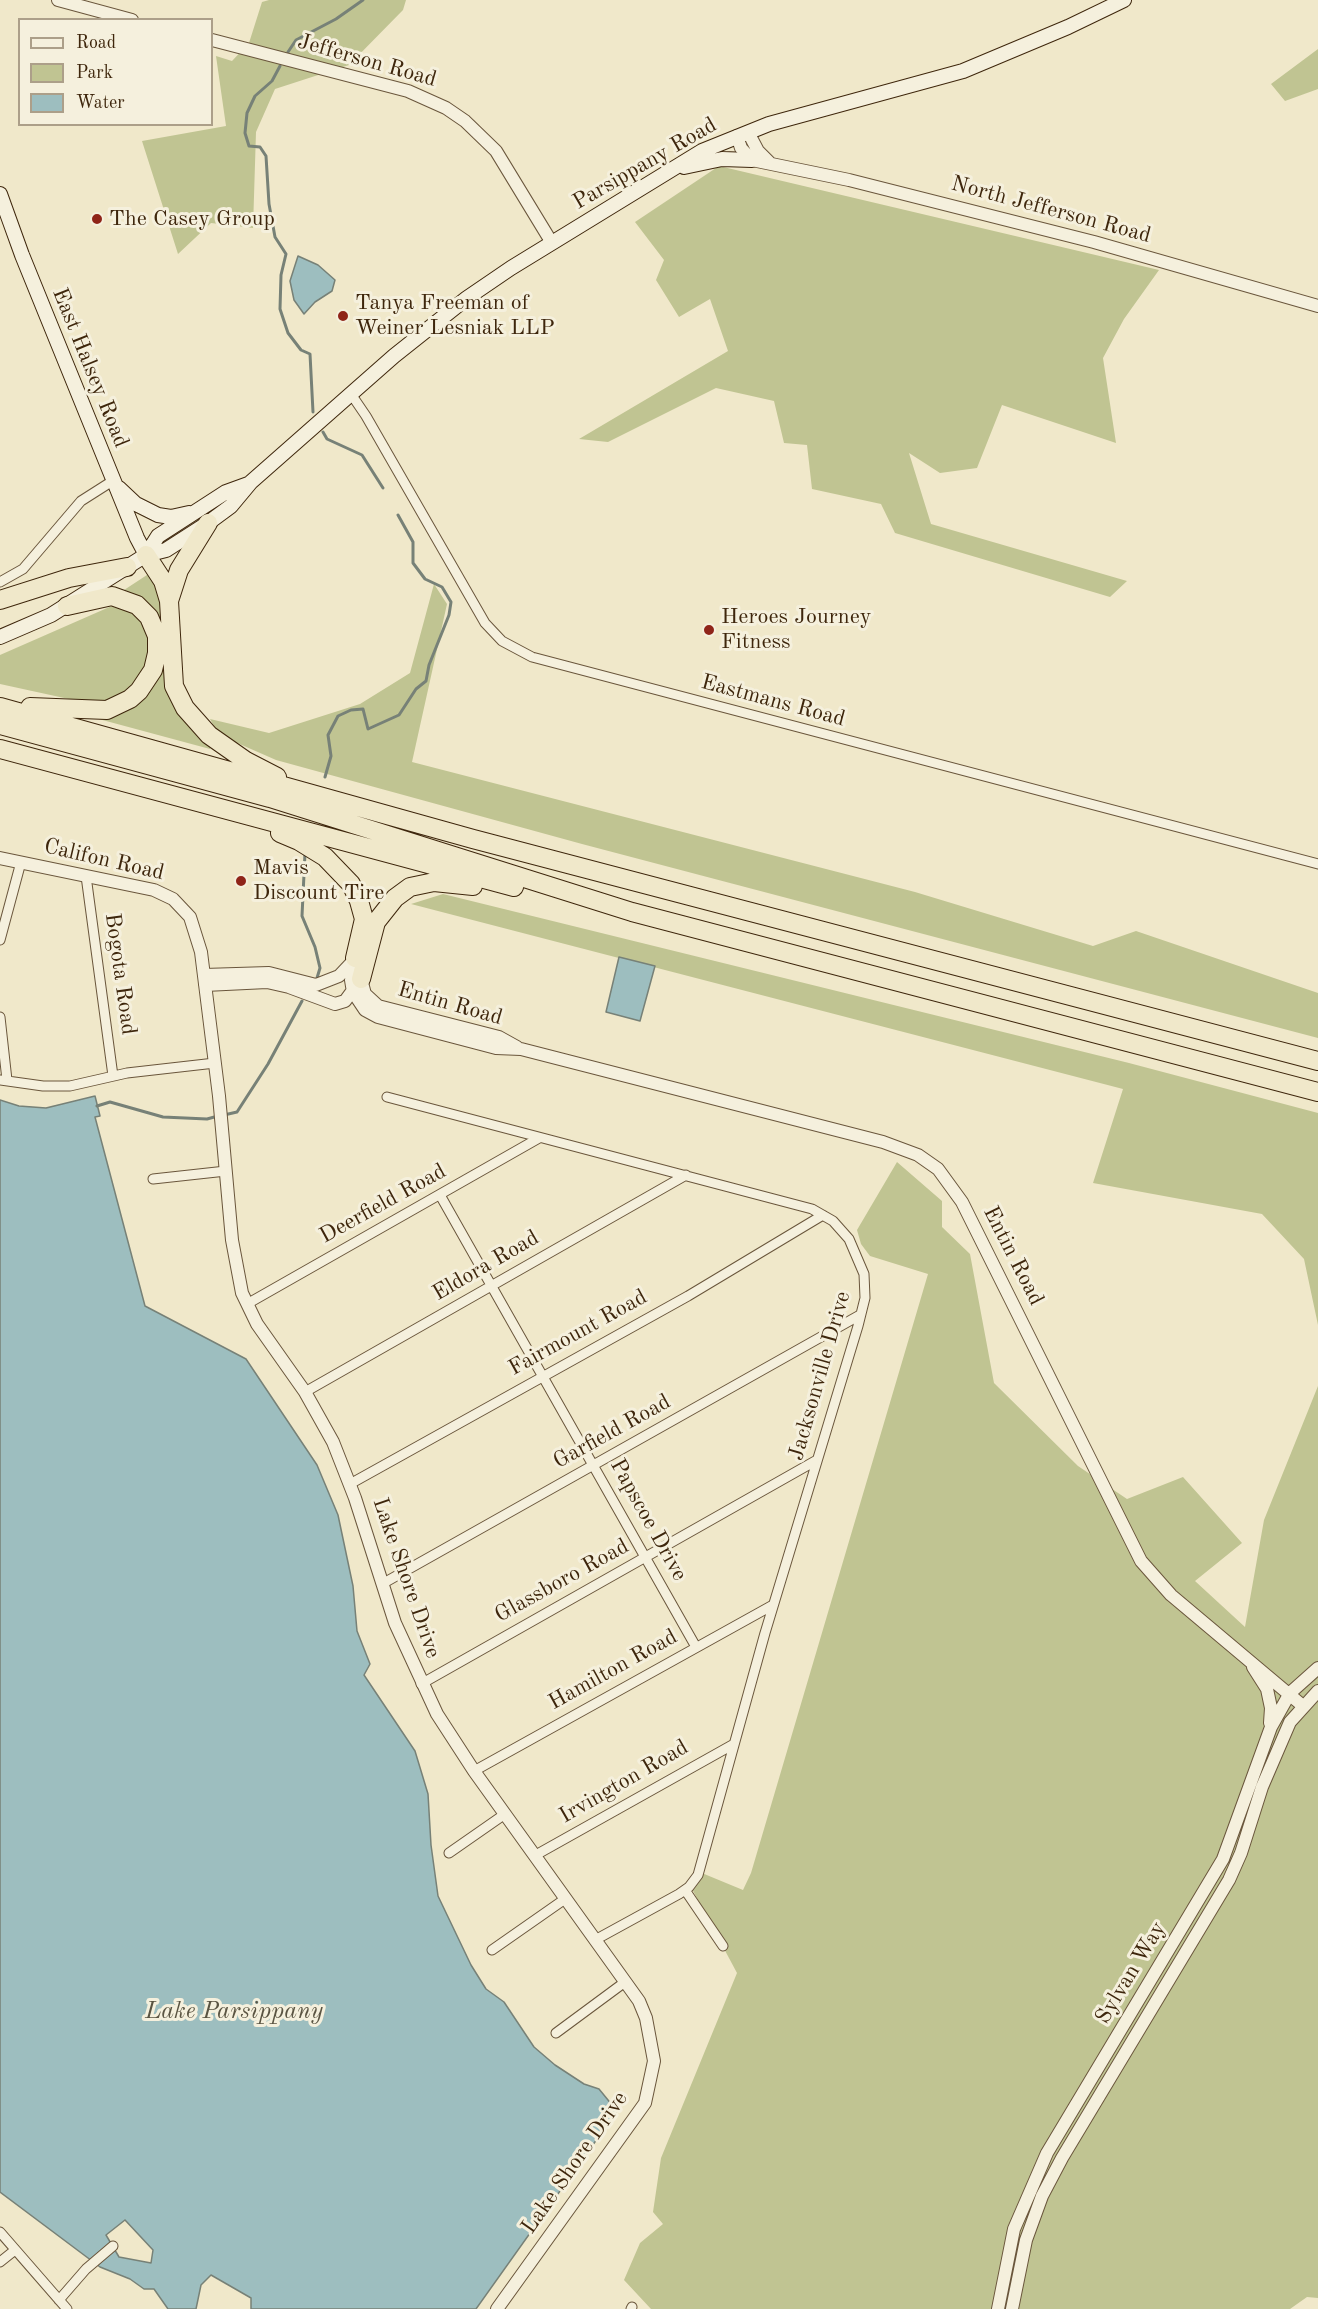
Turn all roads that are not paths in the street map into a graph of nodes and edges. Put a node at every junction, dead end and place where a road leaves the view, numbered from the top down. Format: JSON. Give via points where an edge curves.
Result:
{"nodes":[{"id":1,"x":58,"y":0,"type":"edge"},
{"id":2,"x":1124,"y":0,"type":"edge"},
{"id":3,"x":125,"y":18,"type":"edge"},
{"id":4,"x":213,"y":40,"type":"edge"},
{"id":5,"x":743,"y":134,"type":"junction"},
{"id":6,"x":752,"y":160,"type":"junction"},
{"id":7,"x":771,"y":164,"type":"junction"},
{"id":8,"x":665,"y":174,"type":"junction"},
{"id":9,"x":0,"y":194,"type":"edge"},
{"id":10,"x":552,"y":243,"type":"junction"},
{"id":11,"x":1318,"y":306,"type":"edge"},
{"id":12,"x":351,"y":394,"type":"junction"},
{"id":13,"x":114,"y":482,"type":"junction"},
{"id":14,"x":202,"y":517,"type":"junction"},
{"id":15,"x":146,"y":555,"type":"junction"},
{"id":16,"x":127,"y":567,"type":"junction"},
{"id":17,"x":0,"y":582,"type":"edge"},
{"id":18,"x":0,"y":600,"type":"edge"},
{"id":19,"x":169,"y":601,"type":"junction"},
{"id":20,"x":67,"y":606,"type":"junction"},
{"id":21,"x":0,"y":637,"type":"edge"},
{"id":22,"x":0,"y":706,"type":"edge"},
{"id":23,"x":0,"y":725,"type":"edge"},
{"id":24,"x":0,"y":748,"type":"edge"},
{"id":25,"x":311,"y":795,"type":"junction"},
{"id":26,"x":203,"y":802,"type":"junction"},
{"id":27,"x":0,"y":858,"type":"edge"},
{"id":28,"x":21,"y":862,"type":"junction"},
{"id":29,"x":1318,"y":864,"type":"edge"},
{"id":30,"x":87,"y":876,"type":"junction"},
{"id":31,"x":523,"y":890,"type":"junction"},
{"id":32,"x":632,"y":912,"type":"junction"},
{"id":33,"x":190,"y":917,"type":"joint"},
{"id":34,"x":0,"y":940,"type":"edge"},
{"id":35,"x":355,"y":958,"type":"junction"},
{"id":36,"x":204,"y":980,"type":"junction"},
{"id":37,"x":357,"y":986,"type":"junction"},
{"id":38,"x":0,"y":1017,"type":"edge"},
{"id":39,"x":1318,"y":1061,"type":"edge"},
{"id":40,"x":215,"y":1063,"type":"junction"},
{"id":41,"x":113,"y":1076,"type":"junction"},
{"id":42,"x":4,"y":1080,"type":"edge"},
{"id":43,"x":1318,"y":1092,"type":"edge"},
{"id":44,"x":387,"y":1097,"type":"dead end"},
{"id":45,"x":539,"y":1138,"type":"junction"},
{"id":46,"x":226,"y":1171,"type":"junction"},
{"id":47,"x":686,"y":1175,"type":"junction"},
{"id":48,"x":153,"y":1179,"type":"dead end"},
{"id":49,"x":441,"y":1195,"type":"junction"},
{"id":50,"x":824,"y":1215,"type":"junction"},
{"id":51,"x":492,"y":1285,"type":"junction"},
{"id":52,"x":247,"y":1304,"type":"junction"},
{"id":53,"x":860,"y":1314,"type":"junction"},
{"id":54,"x":542,"y":1375,"type":"junction"},
{"id":55,"x":305,"y":1392,"type":"junction"},
{"id":56,"x":817,"y":1460,"type":"junction"},
{"id":57,"x":594,"y":1464,"type":"junction"},
{"id":58,"x":350,"y":1484,"type":"junction"},
{"id":59,"x":646,"y":1556,"type":"junction"},
{"id":60,"x":382,"y":1584,"type":"junction"},
{"id":61,"x":773,"y":1605,"type":"junction"},
{"id":62,"x":696,"y":1647,"type":"junction"},
{"id":63,"x":1245,"y":1656,"type":"junction"},
{"id":64,"x":1318,"y":1668,"type":"edge"},
{"id":65,"x":421,"y":1684,"type":"junction"},
{"id":66,"x":1318,"y":1691,"type":"edge"},
{"id":67,"x":1290,"y":1693,"type":"junction"},
{"id":68,"x":1303,"y":1706,"type":"junction"},
{"id":69,"x":1268,"y":1736,"type":"junction"},
{"id":70,"x":734,"y":1744,"type":"junction"},
{"id":71,"x":474,"y":1771,"type":"junction"},
{"id":72,"x":505,"y":1815,"type":"junction"},
{"id":73,"x":449,"y":1852,"type":"dead end"},
{"id":74,"x":534,"y":1856,"type":"junction"},
{"id":75,"x":685,"y":1890,"type":"junction"},
{"id":76,"x":566,"y":1899,"type":"junction"},
{"id":77,"x":595,"y":1940,"type":"junction"},
{"id":78,"x":723,"y":1946,"type":"dead end"},
{"id":79,"x":492,"y":1950,"type":"dead end"},
{"id":80,"x":625,"y":1982,"type":"junction"},
{"id":81,"x":556,"y":2034,"type":"dead end"},
{"id":82,"x":0,"y":2232,"type":"edge"},
{"id":83,"x":113,"y":2246,"type":"dead end"},
{"id":84,"x":15,"y":2250,"type":"junction"},
{"id":85,"x":0,"y":2262,"type":"edge"},
{"id":86,"x":59,"y":2301,"type":"junction"},
{"id":87,"x":67,"y":2309,"type":"edge"},
{"id":88,"x":496,"y":2309,"type":"edge"},
{"id":89,"x":998,"y":2309,"type":"edge"},
{"id":90,"x":1012,"y":2309,"type":"edge"}],
"edges":[{"from":1,"to":3,"type":"street"},
{"from":2,"to":5,"type":"main road","name":"Parsippany Road","via":[[963,71]]},
{"from":4,"to":10,"type":"street","name":"Jefferson Road","via":[[408,91],[446,108],[496,151]]},
{"from":5,"to":6,"type":"street","via":[[741,148]]},
{"from":5,"to":7,"type":"street"},
{"from":5,"to":8,"type":"main road","name":"Parsippany Road"},
{"from":6,"to":7,"type":"street","name":"North Jefferson Road"},
{"from":6,"to":8,"type":"main road","via":[[712,160]]},
{"from":7,"to":11,"type":"street","name":"North Jefferson Road","via":[[1082,239]]},
{"from":8,"to":10,"type":"main road","name":"Parsippany Road"},
{"from":9,"to":13,"type":"main road","name":"East Halsey Road"},
{"from":10,"to":12,"type":"main road","name":"Parsippany Road","via":[[467,298]]},
{"from":12,"to":14,"type":"main road","name":"Parsippany Road","via":[[251,482],[231,506]]},
{"from":12,"to":29,"type":"street","name":"Eastmans Road","via":[[485,623],[502,641],[532,657]]},
{"from":13,"to":14,"type":"main road","via":[[136,504],[158,515]]},
{"from":13,"to":15,"type":"main road","name":"East Halsey Road"},
{"from":13,"to":17,"type":"street","via":[[81,501],[23,569]]},
{"from":14,"to":15,"type":"main road","name":"Parsippany Road","via":[[166,550]]},
{"from":14,"to":19,"type":"highway"},
{"from":15,"to":16,"type":"main road","name":"Parsippany Road"},
{"from":15,"to":19,"type":"highway","via":[[163,581]]},
{"from":16,"to":18,"type":"highway","via":[[69,578]]},
{"from":16,"to":20,"type":"main road","name":"Parsippany Road"},
{"from":19,"to":25,"type":"highway","via":[[172,674],[185,708],[196,723],[226,748]]},
{"from":20,"to":21,"type":"main road","name":"Parsippany Road"},
{"from":20,"to":22,"type":"highway","via":[[112,596],[131,600],[143,609],[155,628],[158,646],[146,682],[130,699],[107,710]]},
{"from":22,"to":25,"type":"highway"},
{"from":23,"to":32,"type":"highway","via":[[270,798]]},
{"from":24,"to":26,"type":"highway"},
{"from":25,"to":39,"type":"highway"},
{"from":26,"to":31,"type":"highway"},
{"from":26,"to":35,"type":"highway","via":[[299,841],[334,865],[351,884],[362,910],[363,925]]},
{"from":27,"to":28,"type":"street","name":"Califon Road"},
{"from":28,"to":30,"type":"street","name":"Califon Road"},
{"from":28,"to":34,"type":"street"},
{"from":30,"to":33,"type":"street","name":"Califon Road","via":[[162,893]]},
{"from":30,"to":41,"type":"street","name":"Bogota Road"},
{"from":31,"to":32,"type":"highway","via":[[593,910]]},
{"from":31,"to":37,"type":"highway","via":[[499,892],[434,882],[410,888],[379,916]]},
{"from":32,"to":43,"type":"highway"},
{"from":33,"to":36,"type":"street","name":"Lake Shore Drive","via":[[199,940]]},
{"from":35,"to":36,"type":"street","via":[[339,976],[316,985],[268,973]]},
{"from":35,"to":37,"type":"street","via":[[351,980]]},
{"from":36,"to":37,"type":"street","via":[[267,982],[335,1004],[345,1001]]},
{"from":36,"to":40,"type":"street","name":"Lake Shore Drive"},
{"from":37,"to":63,"type":"street","name":"Entin Road","via":[[378,1005],[499,1037],[521,1049],[883,1142],[918,1155],[938,1169],[962,1202],[1141,1561],[1171,1594]]},
{"from":38,"to":42,"type":"street"},
{"from":40,"to":41,"type":"street"},
{"from":40,"to":46,"type":"street","name":"Lake Shore Drive"},
{"from":41,"to":42,"type":"street","via":[[54,1087]]},
{"from":44,"to":45,"type":"street","name":"Jacksonville Drive"},
{"from":45,"to":47,"type":"street","name":"Jacksonville Drive"},
{"from":45,"to":49,"type":"street","name":"Deerfield Road"},
{"from":46,"to":48,"type":"street"},
{"from":46,"to":52,"type":"street","name":"Lake Shore Drive","via":[[236,1272]]},
{"from":47,"to":50,"type":"street","name":"Jacksonville Drive","via":[[801,1204]]},
{"from":47,"to":51,"type":"street","name":"Eldora Road"},
{"from":49,"to":51,"type":"street","name":"Papscoe Drive"},
{"from":49,"to":52,"type":"street","name":"Deerfield Road"},
{"from":50,"to":53,"type":"street","name":"Jacksonville Drive","via":[[842,1230],[861,1262],[865,1286]]},
{"from":50,"to":54,"type":"street","name":"Fairmount Road","via":[[688,1296]]},
{"from":51,"to":54,"type":"street","name":"Papscoe Drive"},
{"from":51,"to":55,"type":"street","name":"Eldora Road"},
{"from":52,"to":55,"type":"street","name":"Lake Shore Drive"},
{"from":53,"to":56,"type":"street","name":"Jacksonville Drive"},
{"from":53,"to":57,"type":"street","name":"Garfield Road"},
{"from":54,"to":57,"type":"street","name":"Papscoe Drive"},
{"from":54,"to":58,"type":"street","name":"Fairmount Road"},
{"from":55,"to":58,"type":"street","name":"Lake Shore Drive","via":[[333,1442]]},
{"from":56,"to":59,"type":"street","name":"Glassboro Road"},
{"from":56,"to":61,"type":"street","name":"Jacksonville Drive"},
{"from":57,"to":59,"type":"street","name":"Papscoe Drive"},
{"from":57,"to":60,"type":"street","name":"Garfield Road"},
{"from":58,"to":60,"type":"street","name":"Lake Shore Drive"},
{"from":59,"to":62,"type":"street","name":"Papscoe Drive"},
{"from":59,"to":65,"type":"street","name":"Glassboro Road"},
{"from":60,"to":65,"type":"street","name":"Lake Shore Drive"},
{"from":61,"to":62,"type":"street","name":"Hamilton Road"},
{"from":61,"to":70,"type":"street","name":"Jacksonville Drive"},
{"from":62,"to":71,"type":"street","name":"Hamilton Road"},
{"from":63,"to":67,"type":"street","name":"Entin Road"},
{"from":63,"to":69,"type":"street","via":[[1267,1689],[1272,1708]]},
{"from":64,"to":67,"type":"street","name":"Sylvan Way"},
{"from":65,"to":71,"type":"street","name":"Lake Shore Drive"},
{"from":66,"to":68,"type":"street","name":"Sylvan Way"},
{"from":67,"to":68,"type":"street","name":"Entin Road"},
{"from":67,"to":69,"type":"street","name":"Sylvan Way"},
{"from":68,"to":90,"type":"street","name":"Sylvan Way","via":[[1276,1751],[1229,1880],[1042,2196],[1026,2240]]},
{"from":69,"to":89,"type":"street","name":"Sylvan Way","via":[[1223,1859],[1043,2161],[1014,2229]]},
{"from":70,"to":74,"type":"street","name":"Irvington Road"},
{"from":70,"to":75,"type":"street","name":"Jacksonville Drive","via":[[698,1875]]},
{"from":71,"to":72,"type":"street","name":"Lake Shore Drive"},
{"from":72,"to":73,"type":"street"},
{"from":72,"to":74,"type":"street","name":"Lake Shore Drive"},
{"from":74,"to":76,"type":"street","name":"Lake Shore Drive"},
{"from":75,"to":77,"type":"street","name":"Jacksonville Drive"},
{"from":75,"to":78,"type":"street"},
{"from":76,"to":77,"type":"street","name":"Lake Shore Drive"},
{"from":76,"to":79,"type":"street"},
{"from":77,"to":80,"type":"street","name":"Lake Shore Drive"},
{"from":80,"to":81,"type":"street"},
{"from":80,"to":88,"type":"street","name":"Lake Shore Drive","via":[[639,2001],[651,2036],[654,2061],[646,2099],[632,2124]]},
{"from":82,"to":84,"type":"street"},
{"from":83,"to":86,"type":"street","via":[[86,2269]]},
{"from":84,"to":85,"type":"street"},
{"from":84,"to":86,"type":"street"},
{"from":86,"to":87,"type":"street"}]}
